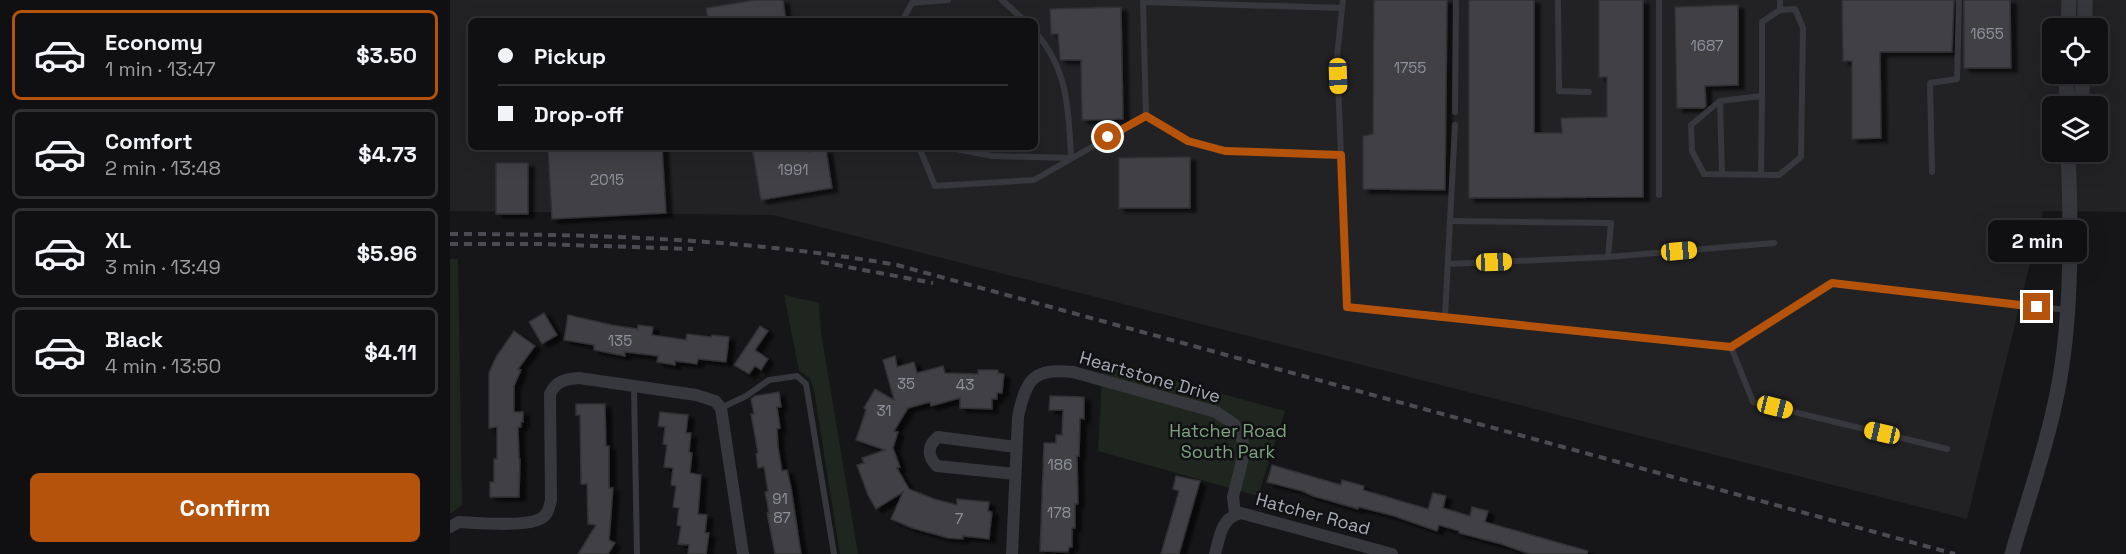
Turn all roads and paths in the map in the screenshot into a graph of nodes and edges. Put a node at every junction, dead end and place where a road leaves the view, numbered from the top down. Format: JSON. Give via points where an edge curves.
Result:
{"nodes":[{"id":1,"x":948,"y":0,"type":"edge"},
{"id":2,"x":1002,"y":0,"type":"edge"},
{"id":3,"x":1343,"y":0,"type":"edge"},
{"id":4,"x":1456,"y":0,"type":"edge"},
{"id":5,"x":1558,"y":0,"type":"edge"},
{"id":6,"x":1659,"y":0,"type":"edge"},
{"id":7,"x":1780,"y":0,"type":"edge"},
{"id":8,"x":1959,"y":0,"type":"edge"},
{"id":9,"x":2069,"y":0,"type":"edge"},
{"id":10,"x":2085,"y":0,"type":"edge"},
{"id":11,"x":1143,"y":1,"type":"edge"},
{"id":12,"x":1342,"y":8,"type":"junction"},
{"id":13,"x":1780,"y":10,"type":"junction"},
{"id":14,"x":904,"y":18,"type":"edge"},
{"id":15,"x":1022,"y":18,"type":"edge"},
{"id":16,"x":2068,"y":18,"type":"edge"},
{"id":17,"x":2085,"y":18,"type":"edge"},
{"id":18,"x":1038,"y":35,"type":"edge"},
{"id":19,"x":1589,"y":92,"type":"dead end"},
{"id":20,"x":1762,"y":96,"type":"junction"},
{"id":21,"x":1720,"y":101,"type":"junction"},
{"id":22,"x":1455,"y":112,"type":"dead end"},
{"id":23,"x":1146,"y":116,"type":"junction"},
{"id":24,"x":1455,"y":125,"type":"dead end"},
{"id":25,"x":920,"y":150,"type":"edge"},
{"id":26,"x":961,"y":150,"type":"edge"},
{"id":27,"x":1341,"y":155,"type":"junction"},
{"id":28,"x":1071,"y":158,"type":"junction"},
{"id":29,"x":2069,"y":162,"type":"edge"},
{"id":30,"x":1932,"y":172,"type":"dead end"},
{"id":31,"x":1722,"y":174,"type":"junction"},
{"id":32,"x":1761,"y":174,"type":"junction"},
{"id":33,"x":1659,"y":195,"type":"dead end"},
{"id":34,"x":1451,"y":221,"type":"junction"},
{"id":35,"x":1774,"y":243,"type":"dead end"},
{"id":36,"x":1608,"y":257,"type":"junction"},
{"id":37,"x":1448,"y":264,"type":"junction"},
{"id":38,"x":2067,"y":310,"type":"junction"},
{"id":39,"x":1445,"y":316,"type":"junction"},
{"id":40,"x":1731,"y":347,"type":"junction"},
{"id":41,"x":634,"y":387,"type":"junction"},
{"id":42,"x":721,"y":408,"type":"junction"},
{"id":43,"x":1016,"y":447,"type":"junction"},
{"id":44,"x":1947,"y":449,"type":"dead end"},
{"id":45,"x":1015,"y":474,"type":"junction"},
{"id":46,"x":1235,"y":514,"type":"junction"},
{"id":47,"x":450,"y":527,"type":"edge"},
{"id":48,"x":637,"y":554,"type":"edge"},
{"id":49,"x":743,"y":554,"type":"edge"},
{"id":50,"x":834,"y":554,"type":"edge"},
{"id":51,"x":1012,"y":554,"type":"edge"},
{"id":52,"x":1215,"y":554,"type":"edge"},
{"id":53,"x":1392,"y":554,"type":"edge"},
{"id":54,"x":2012,"y":554,"type":"edge"}],
"edges":[{"from":1,"to":14,"type":"lane","via":[[912,3]]},
{"from":2,"to":15,"type":"lane"},
{"from":3,"to":12,"type":"lane"},
{"from":4,"to":22,"type":"lane"},
{"from":5,"to":19,"type":"lane","via":[[1559,91]]},
{"from":6,"to":33,"type":"lane"},
{"from":7,"to":13,"type":"lane"},
{"from":8,"to":30,"type":"lane","via":[[1958,79],[1930,83]]},
{"from":9,"to":16,"type":"street"},
{"from":10,"to":17,"type":"street"},
{"from":11,"to":12,"type":"lane"},
{"from":11,"to":23,"type":"lane"},
{"from":12,"to":27,"type":"lane","via":[[1337,56]]},
{"from":13,"to":20,"type":"lane","via":[[1762,22]]},
{"from":13,"to":32,"type":"lane","via":[[1796,9],[1803,28],[1801,157],[1779,175]]},
{"from":18,"to":28,"type":"lane","via":[[1062,75]]},
{"from":20,"to":21,"type":"lane"},
{"from":20,"to":32,"type":"lane"},
{"from":21,"to":31,"type":"lane"},
{"from":21,"to":31,"type":"lane","via":[[1691,125],[1692,151],[1704,174]]},
{"from":23,"to":27,"type":"lane","via":[[1188,141],[1225,151]]},
{"from":23,"to":28,"type":"lane"},
{"from":24,"to":34,"type":"lane"},
{"from":25,"to":28,"type":"lane","via":[[935,186],[1034,180]]},
{"from":26,"to":28,"type":"lane","via":[[992,156]]},
{"from":27,"to":39,"type":"lane","via":[[1347,307]]},
{"from":29,"to":38,"type":"street"},
{"from":31,"to":32,"type":"lane"},
{"from":34,"to":36,"type":"lane","via":[[1611,223]]},
{"from":34,"to":37,"type":"lane"},
{"from":35,"to":36,"type":"lane"},
{"from":36,"to":37,"type":"lane"},
{"from":37,"to":39,"type":"lane"},
{"from":38,"to":40,"type":"lane","via":[[1832,283]]},
{"from":38,"to":54,"type":"street","via":[[2062,366]]},
{"from":39,"to":40,"type":"lane"},
{"from":40,"to":44,"type":"lane","via":[[1753,402]]},
{"from":41,"to":42,"type":"street","via":[[707,397]]},
{"from":41,"to":47,"type":"street","via":[[579,378],[558,383],[550,394],[549,511],[529,523],[459,522]]},
{"from":41,"to":48,"type":"lane"},
{"from":42,"to":49,"type":"street"},
{"from":42,"to":50,"type":"lane","via":[[769,380],[797,376],[806,384]]},
{"from":43,"to":45,"type":"street","name":"Heartstone Drive"},
{"from":43,"to":45,"type":"street","via":[[938,437],[929,451],[937,466]]},
{"from":43,"to":46,"type":"street","name":"Heartstone Drive","via":[[1023,395],[1030,382],[1051,370],[1073,372],[1216,412],[1235,425],[1242,438],[1244,453],[1233,497]]},
{"from":45,"to":51,"type":"street","name":"Heartstone Drive"},
{"from":46,"to":52,"type":"street","name":"Hatcher Road","via":[[1222,527]]},
{"from":46,"to":53,"type":"street","name":"Hatcher Road","via":[[1250,514]]}]}
